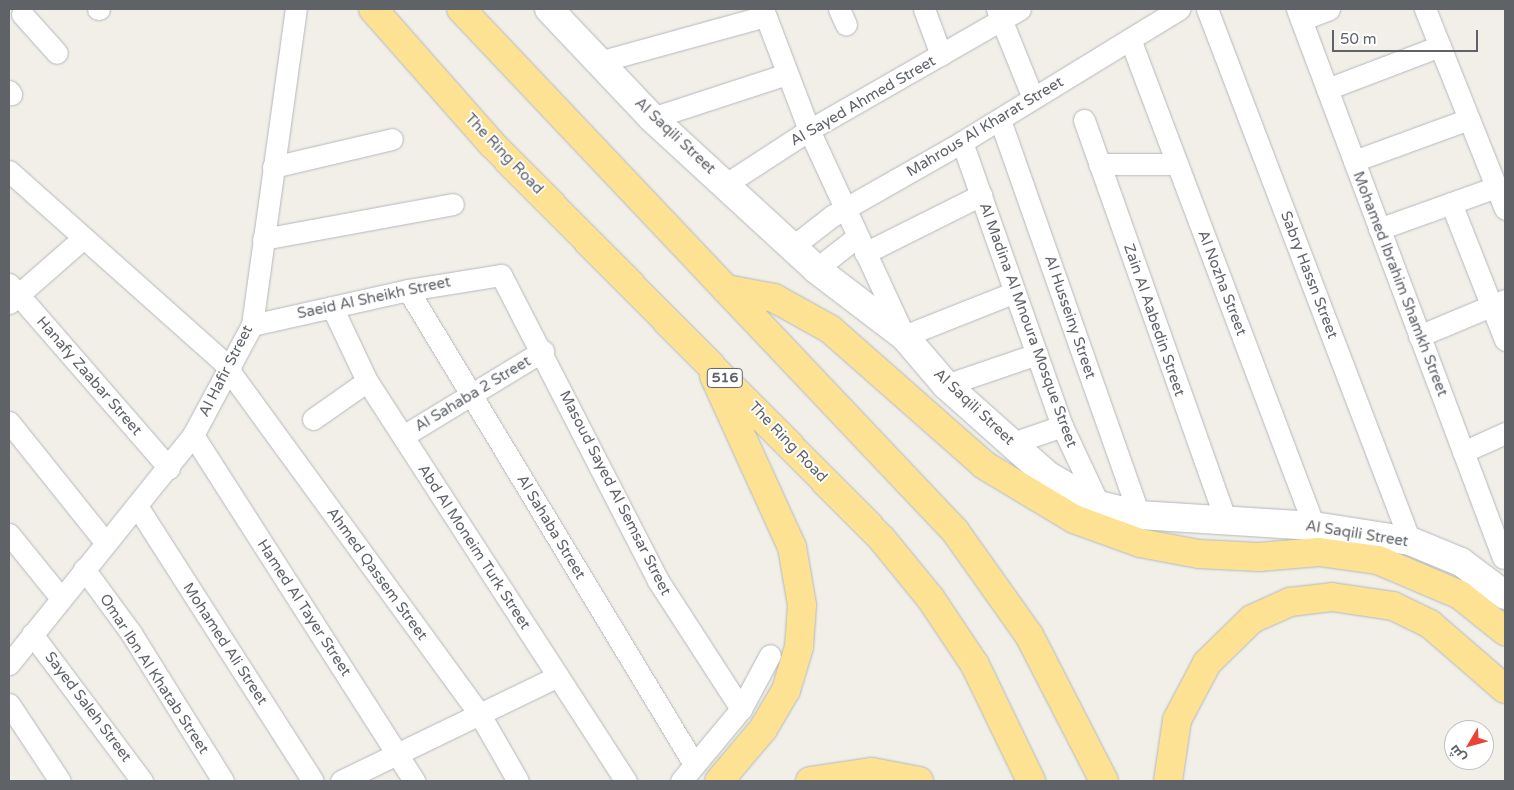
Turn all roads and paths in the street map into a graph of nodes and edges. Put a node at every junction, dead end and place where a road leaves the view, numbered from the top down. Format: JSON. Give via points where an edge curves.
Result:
{"nodes":[{"id":1,"x":373,"y":9,"type":"edge"},
{"id":2,"x":461,"y":9,"type":"edge"},
{"id":3,"x":549,"y":9,"type":"edge"},
{"id":4,"x":924,"y":9,"type":"edge"},
{"id":5,"x":1020,"y":9,"type":"edge"},
{"id":6,"x":1179,"y":9,"type":"edge"},
{"id":7,"x":1207,"y":9,"type":"edge"},
{"id":8,"x":1329,"y":9,"type":"edge"},
{"id":9,"x":1425,"y":9,"type":"edge"},
{"id":10,"x":293,"y":10,"type":"edge"},
{"id":11,"x":764,"y":12,"type":"edge"},
{"id":12,"x":999,"y":14,"type":"edge"},
{"id":13,"x":1299,"y":14,"type":"edge"},
{"id":14,"x":20,"y":17,"type":"edge"},
{"id":15,"x":1130,"y":39,"type":"junction"},
{"id":16,"x":1440,"y":46,"type":"junction"},
{"id":17,"x":57,"y":52,"type":"dead end"},
{"id":18,"x":941,"y":56,"type":"junction"},
{"id":19,"x":602,"y":61,"type":"junction"},
{"id":20,"x":787,"y":74,"type":"junction"},
{"id":21,"x":1328,"y":89,"type":"junction"},
{"id":22,"x":1033,"y":98,"type":"junction"},
{"id":23,"x":652,"y":118,"type":"junction"},
{"id":24,"x":1469,"y":119,"type":"junction"},
{"id":25,"x":1000,"y":120,"type":"junction"},
{"id":26,"x":1084,"y":120,"type":"dead end"},
{"id":27,"x":809,"y":130,"type":"junction"},
{"id":28,"x":392,"y":139,"type":"dead end"},
{"id":29,"x":962,"y":142,"type":"junction"},
{"id":30,"x":1354,"y":161,"type":"junction"},
{"id":31,"x":1099,"y":164,"type":"junction"},
{"id":32,"x":1177,"y":164,"type":"junction"},
{"id":33,"x":273,"y":166,"type":"junction"},
{"id":34,"x":9,"y":171,"type":"edge"},
{"id":35,"x":726,"y":184,"type":"junction"},
{"id":36,"x":1496,"y":187,"type":"junction"},
{"id":37,"x":981,"y":195,"type":"junction"},
{"id":38,"x":1451,"y":203,"type":"junction"},
{"id":39,"x":453,"y":204,"type":"dead end"},
{"id":40,"x":844,"y":209,"type":"junction"},
{"id":41,"x":1505,"y":209,"type":"edge"},
{"id":42,"x":1379,"y":229,"type":"junction"},
{"id":43,"x":263,"y":239,"type":"junction"},
{"id":44,"x":81,"y":240,"type":"junction"},
{"id":45,"x":861,"y":245,"type":"junction"},
{"id":46,"x":792,"y":247,"type":"junction"},
{"id":47,"x":816,"y":269,"type":"junction"},
{"id":48,"x":497,"y":274,"type":"joint"},
{"id":49,"x":726,"y":289,"type":"junction"},
{"id":50,"x":408,"y":290,"type":"junction"},
{"id":51,"x":1015,"y":292,"type":"junction"},
{"id":52,"x":12,"y":294,"type":"edge"},
{"id":53,"x":1499,"y":303,"type":"edge"},
{"id":54,"x":332,"y":307,"type":"junction"},
{"id":55,"x":252,"y":325,"type":"junction"},
{"id":56,"x":904,"y":336,"type":"junction"},
{"id":57,"x":1420,"y":336,"type":"junction"},
{"id":58,"x":1505,"y":340,"type":"edge"},
{"id":59,"x":543,"y":351,"type":"junction"},
{"id":60,"x":1037,"y":354,"type":"junction"},
{"id":61,"x":706,"y":358,"type":"junction"},
{"id":62,"x":230,"y":370,"type":"junction"},
{"id":63,"x":367,"y":380,"type":"junction"},
{"id":64,"x":946,"y":385,"type":"junction"},
{"id":65,"x":471,"y":393,"type":"junction"},
{"id":66,"x":313,"y":419,"type":"dead end"},
{"id":67,"x":9,"y":422,"type":"edge"},
{"id":68,"x":1062,"y":426,"type":"junction"},
{"id":69,"x":1505,"y":433,"type":"edge"},
{"id":70,"x":193,"y":435,"type":"junction"},
{"id":71,"x":403,"y":436,"type":"junction"},
{"id":72,"x":1012,"y":443,"type":"junction"},
{"id":73,"x":1463,"y":452,"type":"junction"},
{"id":74,"x":169,"y":468,"type":"junction"},
{"id":75,"x":1099,"y":504,"type":"junction"},
{"id":76,"x":137,"y":506,"type":"junction"},
{"id":77,"x":1139,"y":515,"type":"junction"},
{"id":78,"x":1225,"y":519,"type":"junction"},
{"id":79,"x":1314,"y":526,"type":"junction"},
{"id":80,"x":9,"y":534,"type":"edge"},
{"id":81,"x":1410,"y":541,"type":"junction"},
{"id":82,"x":106,"y":543,"type":"junction"},
{"id":83,"x":84,"y":569,"type":"junction"},
{"id":84,"x":1500,"y":572,"type":"edge"},
{"id":85,"x":60,"y":597,"type":"junction"},
{"id":86,"x":1505,"y":631,"type":"edge"},
{"id":87,"x":32,"y":634,"type":"junction"},
{"id":88,"x":770,"y":655,"type":"dead end"},
{"id":89,"x":9,"y":664,"type":"edge"},
{"id":90,"x":558,"y":676,"type":"junction"},
{"id":91,"x":1505,"y":689,"type":"edge"},
{"id":92,"x":9,"y":704,"type":"edge"},
{"id":93,"x":741,"y":709,"type":"junction"},
{"id":94,"x":478,"y":713,"type":"junction"},
{"id":95,"x":396,"y":754,"type":"junction"},
{"id":96,"x":694,"y":764,"type":"junction"},
{"id":97,"x":60,"y":781,"type":"edge"},
{"id":98,"x":142,"y":781,"type":"edge"},
{"id":99,"x":223,"y":781,"type":"edge"},
{"id":100,"x":313,"y":781,"type":"edge"},
{"id":101,"x":341,"y":781,"type":"edge"},
{"id":102,"x":414,"y":781,"type":"edge"},
{"id":103,"x":518,"y":781,"type":"edge"},
{"id":104,"x":626,"y":781,"type":"edge"},
{"id":105,"x":681,"y":781,"type":"edge"},
{"id":106,"x":719,"y":781,"type":"edge"},
{"id":107,"x":810,"y":781,"type":"edge"},
{"id":108,"x":919,"y":781,"type":"edge"},
{"id":109,"x":1031,"y":781,"type":"edge"},
{"id":110,"x":1104,"y":781,"type":"edge"},
{"id":111,"x":1168,"y":781,"type":"edge"}],
"edges":[{"from":1,"to":61,"type":"highway","name":"The Ring Road","number":"516","via":[[492,144]]},
{"from":2,"to":49,"type":"highway"},
{"from":3,"to":19,"type":"street","name":"Al Saqili Street"},
{"from":4,"to":18,"type":"street"},
{"from":5,"to":12,"type":"street","name":"Al Sayed Ahmed Street"},
{"from":6,"to":15,"type":"street","name":"Mahrous Al Kharat Street"},
{"from":7,"to":81,"type":"street","name":"Sabry Hassn Street"},
{"from":8,"to":13,"type":"street"},
{"from":9,"to":16,"type":"street"},
{"from":10,"to":33,"type":"street","name":"Al Hafir Street"},
{"from":11,"to":19,"type":"street"},
{"from":11,"to":20,"type":"street"},
{"from":12,"to":18,"type":"street","name":"Al Sayed Ahmed Street"},
{"from":12,"to":22,"type":"street"},
{"from":13,"to":21,"type":"street","name":"Mohamed Ibrahim Shamkh Street"},
{"from":14,"to":17,"type":"street"},
{"from":15,"to":22,"type":"street","name":"Mahrous Al Kharat Street"},
{"from":15,"to":32,"type":"street","name":"Al Nozha Street"},
{"from":16,"to":21,"type":"street"},
{"from":16,"to":24,"type":"street"},
{"from":18,"to":27,"type":"street","name":"Al Sayed Ahmed Street"},
{"from":19,"to":23,"type":"street","name":"Al Saqili Street"},
{"from":20,"to":23,"type":"street"},
{"from":20,"to":27,"type":"street"},
{"from":21,"to":30,"type":"street","name":"Mohamed Ibrahim Shamkh Street"},
{"from":22,"to":25,"type":"street","name":"Mahrous Al Kharat Street"},
{"from":23,"to":35,"type":"street","name":"Al Saqili Street"},
{"from":24,"to":30,"type":"street"},
{"from":24,"to":36,"type":"street"},
{"from":25,"to":29,"type":"street","name":"Mahrous Al Kharat Street"},
{"from":25,"to":77,"type":"street","name":"Al Husseiny Street"},
{"from":26,"to":31,"type":"street","name":"Zain Al Aabedin Street"},
{"from":27,"to":35,"type":"street","name":"Al Sayed Ahmed Street"},
{"from":27,"to":40,"type":"street"},
{"from":28,"to":33,"type":"street"},
{"from":29,"to":37,"type":"street","name":"Al Madina Al Mnoura Mosque Street"},
{"from":29,"to":40,"type":"street","name":"Mahrous Al Kharat Street"},
{"from":30,"to":42,"type":"street","name":"Mohamed Ibrahim Shamkh Street"},
{"from":31,"to":32,"type":"street"},
{"from":31,"to":78,"type":"street","name":"Zain Al Aabedin Street"},
{"from":32,"to":79,"type":"street","name":"Al Nozha Street"},
{"from":33,"to":43,"type":"street","name":"Al Hafir Street"},
{"from":34,"to":44,"type":"street","name":"Ahmed Qassem Street"},
{"from":35,"to":46,"type":"street","name":"Al Saqili Street"},
{"from":36,"to":38,"type":"street"},
{"from":36,"to":41,"type":"street"},
{"from":37,"to":45,"type":"street"},
{"from":37,"to":51,"type":"street","name":"Al Madina Al Mnoura Mosque Street"},
{"from":38,"to":42,"type":"street"},
{"from":38,"to":53,"type":"street"},
{"from":39,"to":43,"type":"street"},
{"from":40,"to":45,"type":"street"},
{"from":40,"to":46,"type":"street","name":"Mahrous Al Kharat Street"},
{"from":42,"to":57,"type":"street","name":"Mohamed Ibrahim Shamkh Street"},
{"from":43,"to":55,"type":"street","name":"Al Hafir Street"},
{"from":44,"to":52,"type":"street"},
{"from":44,"to":62,"type":"street","name":"Ahmed Qassem Street"},
{"from":45,"to":47,"type":"street"},
{"from":45,"to":56,"type":"street"},
{"from":46,"to":47,"type":"street","name":"Al Saqili Street"},
{"from":47,"to":56,"type":"street","name":"Al Saqili Street"},
{"from":48,"to":50,"type":"street","name":"Saeid Al Sheikh Street"},
{"from":48,"to":59,"type":"street","name":"Masoud Sayed Al Semsar Street","via":[[507,282]]},
{"from":49,"to":86,"type":"highway","via":[[774,298],[830,329],[984,465],[1074,519],[1140,543],[1199,554],[1259,557],[1319,552],[1378,560],[1454,592]]},
{"from":49,"to":110,"type":"highway","via":[[913,483],[966,546],[1034,643]]},
{"from":50,"to":54,"type":"street","name":"Saeid Al Sheikh Street"},
{"from":50,"to":65,"type":"street","name":"Al Sahaba Street"},
{"from":51,"to":56,"type":"street"},
{"from":51,"to":60,"type":"street","name":"Al Madina Al Mnoura Mosque Street"},
{"from":52,"to":74,"type":"street","name":"Hanafy Zaabar Street"},
{"from":53,"to":57,"type":"street"},
{"from":53,"to":58,"type":"street"},
{"from":54,"to":55,"type":"street","name":"Saeid Al Sheikh Street"},
{"from":54,"to":63,"type":"street","name":"Abd Al Moneim Turk Street"},
{"from":55,"to":62,"type":"street","name":"Al Hafir Street"},
{"from":56,"to":64,"type":"street","name":"Al Saqili Street"},
{"from":57,"to":73,"type":"street","name":"Mohamed Ibrahim Shamkh Street"},
{"from":59,"to":65,"type":"street","name":"Al Sahaba 2 Street"},
{"from":59,"to":93,"type":"street","name":"Masoud Sayed Al Semsar Street","via":[[657,580]]},
{"from":60,"to":64,"type":"street"},
{"from":60,"to":68,"type":"street","name":"Al Madina Al Mnoura Mosque Street"},
{"from":61,"to":106,"type":"highway","via":[[792,547],[802,604],[799,647],[786,690],[762,729]]},
{"from":61,"to":109,"type":"highway","name":"The Ring Road","number":"516","via":[[882,538],[931,600],[975,665]]},
{"from":62,"to":70,"type":"street","name":"Al Hafir Street"},
{"from":62,"to":94,"type":"street","name":"Ahmed Qassem Street"},
{"from":63,"to":66,"type":"street"},
{"from":63,"to":71,"type":"street","name":"Abd Al Moneim Turk Street"},
{"from":64,"to":72,"type":"street","name":"Al Saqili Street"},
{"from":65,"to":71,"type":"street","name":"Al Sahaba 2 Street"},
{"from":65,"to":96,"type":"street","name":"Al Sahaba Street"},
{"from":67,"to":82,"type":"street"},
{"from":68,"to":72,"type":"street"},
{"from":68,"to":75,"type":"street","name":"Al Madina Al Mnoura Mosque Street"},
{"from":69,"to":73,"type":"street"},
{"from":70,"to":74,"type":"street","name":"Al Hafir Street"},
{"from":70,"to":95,"type":"street","name":"Hamed Al Tayer Street"},
{"from":71,"to":90,"type":"street","name":"Abd Al Moneim Turk Street"},
{"from":72,"to":75,"type":"street","name":"Al Saqili Street","via":[[1047,475]]},
{"from":73,"to":84,"type":"street","name":"Mohamed Ibrahim Shamkh Street"},
{"from":74,"to":76,"type":"street","name":"Al Hafir Street"},
{"from":75,"to":77,"type":"street","name":"Al Saqili Street"},
{"from":76,"to":82,"type":"street","name":"Al Hafir Street"},
{"from":76,"to":100,"type":"street","name":"Mohamed Ali Street"},
{"from":77,"to":78,"type":"street","name":"Al Saqili Street"},
{"from":78,"to":79,"type":"street","name":"Al Saqili Street"},
{"from":79,"to":81,"type":"street","name":"Al Saqili Street"},
{"from":80,"to":85,"type":"street"},
{"from":81,"to":84,"type":"street","name":"Al Saqili Street"},
{"from":82,"to":83,"type":"street","name":"Al Hafir Street"},
{"from":83,"to":85,"type":"street","name":"Al Hafir Street"},
{"from":83,"to":99,"type":"street","name":"Omar Ibn Al Khatab Street","via":[[131,633]]},
{"from":85,"to":87,"type":"street","name":"Al Hafir Street"},
{"from":87,"to":89,"type":"street","name":"Al Hafir Street"},
{"from":87,"to":98,"type":"street","name":"Sayed Saleh Street"},
{"from":88,"to":93,"type":"street"},
{"from":90,"to":94,"type":"street"},
{"from":90,"to":104,"type":"street","name":"Abd Al Moneim Turk Street"},
{"from":91,"to":111,"type":"highway","via":[[1430,624],[1393,606],[1332,596],[1290,602],[1270,609],[1241,628],[1203,669],[1178,720]]},
{"from":92,"to":97,"type":"street"},
{"from":93,"to":96,"type":"street"},
{"from":94,"to":95,"type":"street"},
{"from":94,"to":103,"type":"street","name":"Ahmed Qassem Street"},
{"from":95,"to":101,"type":"street"},
{"from":95,"to":102,"type":"street","name":"Hamed Al Tayer Street"},
{"from":96,"to":105,"type":"street"},
{"from":107,"to":108,"type":"highway","via":[[872,772]]}]}
